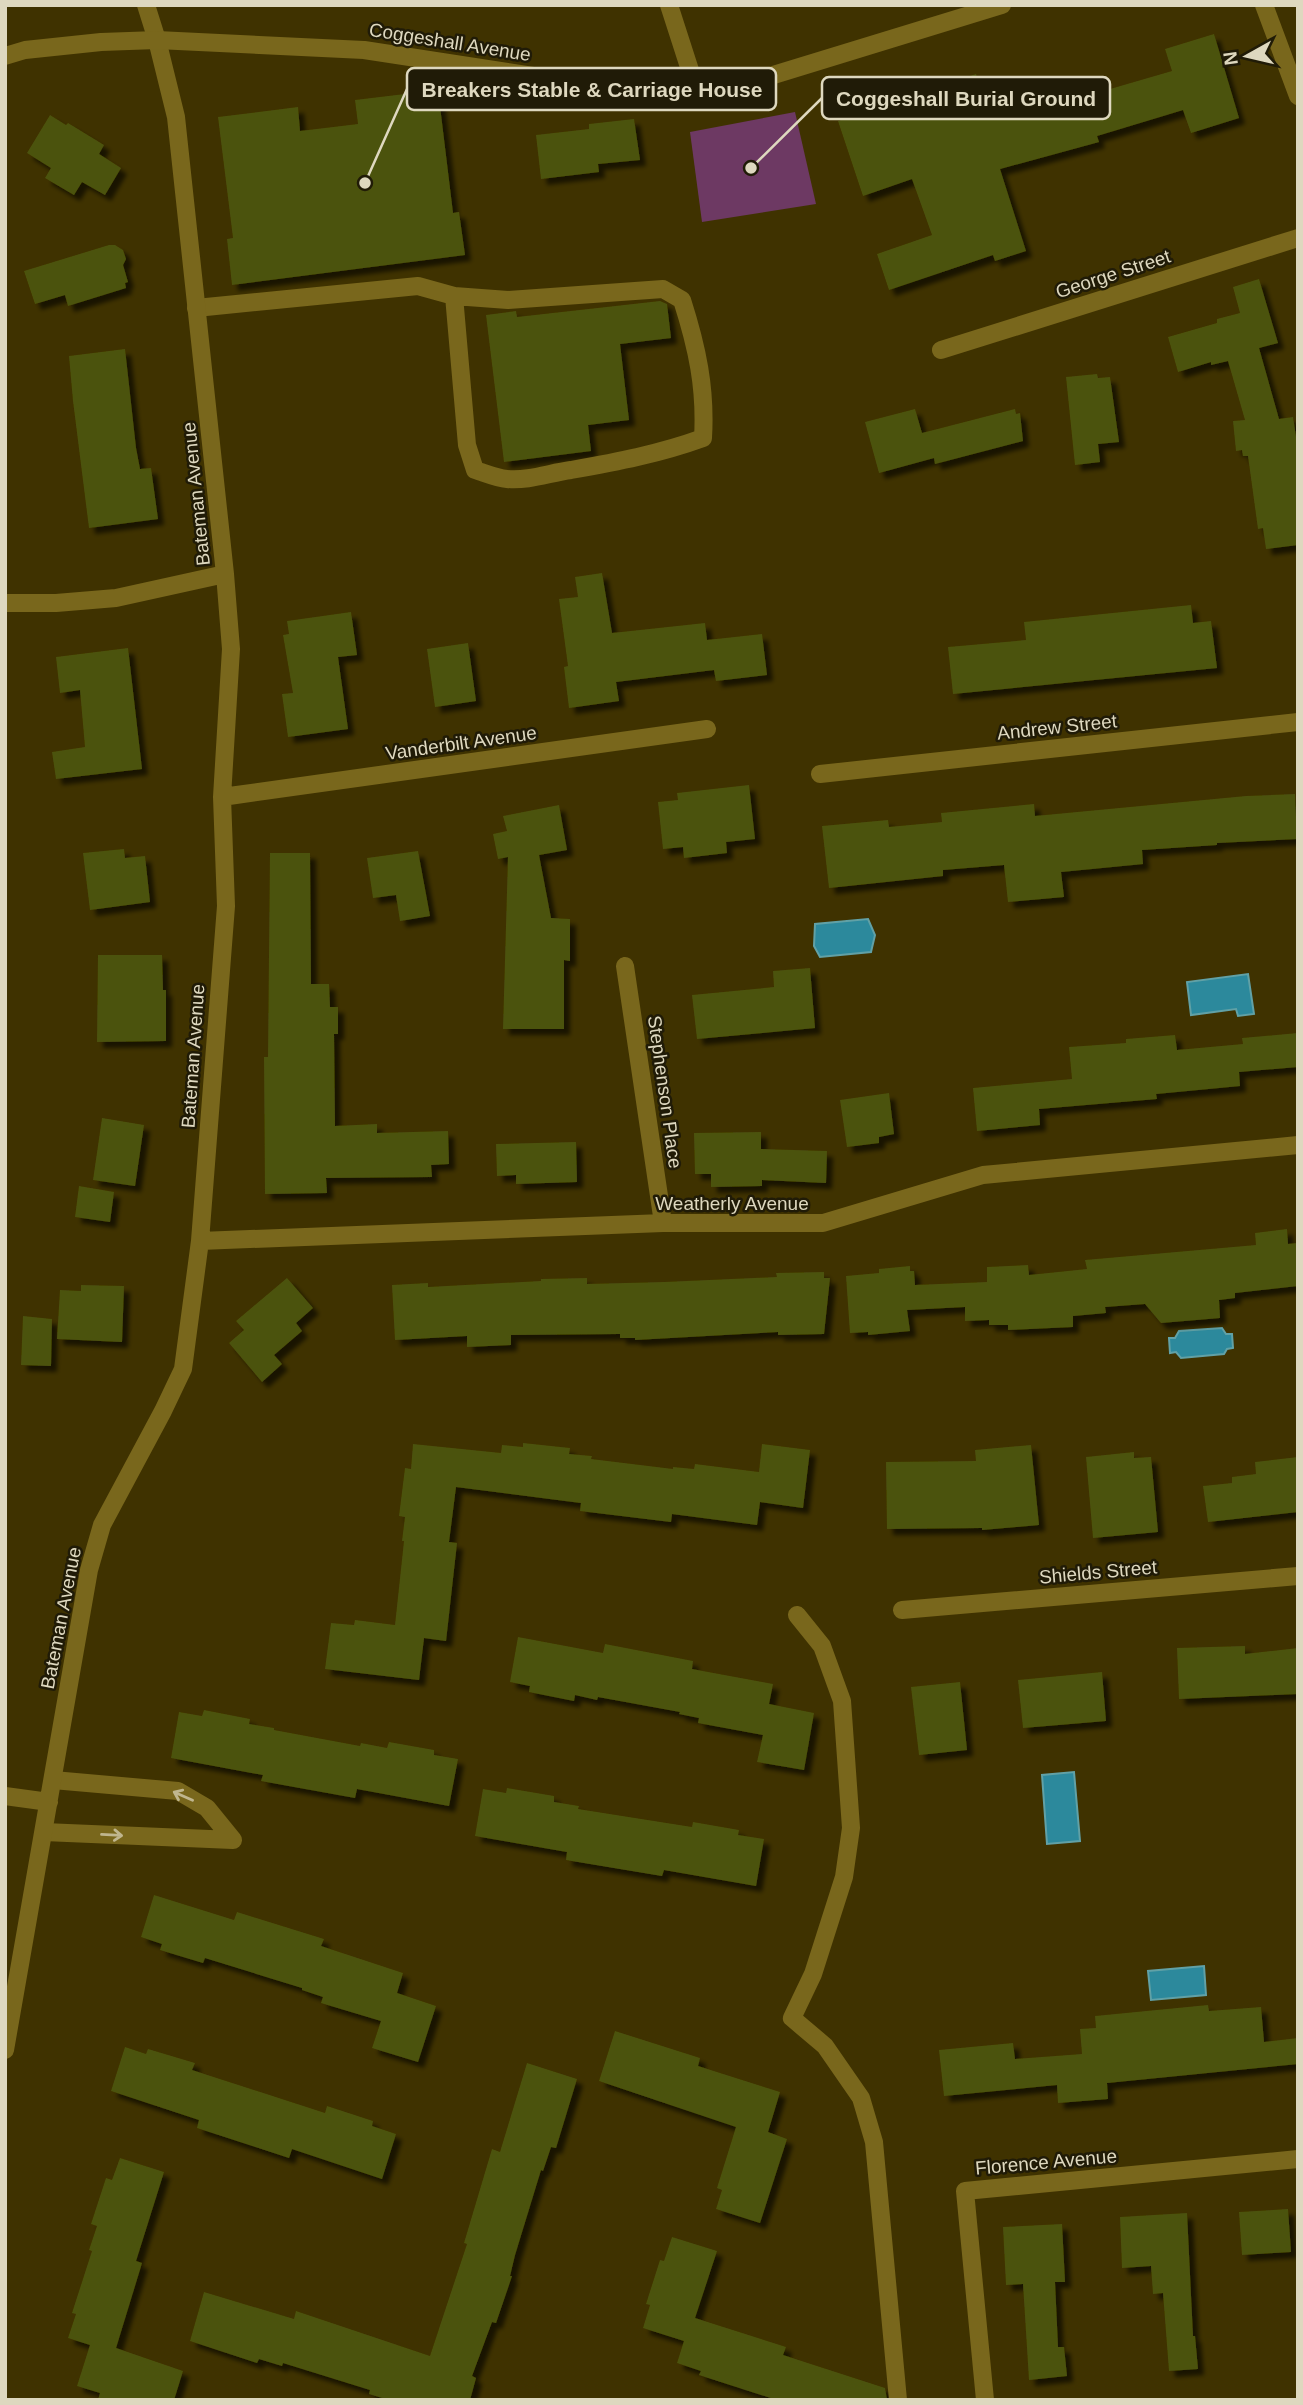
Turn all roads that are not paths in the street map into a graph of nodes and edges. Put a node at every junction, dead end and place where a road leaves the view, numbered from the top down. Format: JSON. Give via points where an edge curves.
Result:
{"nodes":[{"id":1,"x":146,"y":5,"type":"edge"},
{"id":2,"x":669,"y":5,"type":"edge"},
{"id":3,"x":1002,"y":5,"type":"edge"},
{"id":4,"x":1264,"y":5,"type":"edge"},
{"id":5,"x":157,"y":40,"type":"junction"},
{"id":6,"x":5,"y":55,"type":"edge"},
{"id":7,"x":698,"y":95,"type":"junction"},
{"id":8,"x":1298,"y":96,"type":"edge"},
{"id":9,"x":1298,"y":237,"type":"edge"},
{"id":10,"x":454,"y":296,"type":"junction"},
{"id":11,"x":196,"y":308,"type":"junction"},
{"id":12,"x":941,"y":350,"type":"dead end"},
{"id":13,"x":225,"y":574,"type":"junction"},
{"id":14,"x":5,"y":603,"type":"edge"},
{"id":15,"x":1298,"y":722,"type":"edge"},
{"id":16,"x":707,"y":729,"type":"dead end"},
{"id":17,"x":820,"y":774,"type":"dead end"},
{"id":18,"x":222,"y":797,"type":"junction"},
{"id":19,"x":625,"y":966,"type":"dead end"},
{"id":20,"x":1298,"y":1145,"type":"edge"},
{"id":21,"x":663,"y":1223,"type":"junction"},
{"id":22,"x":200,"y":1241,"type":"junction"},
{"id":23,"x":1298,"y":1576,"type":"edge"},
{"id":24,"x":902,"y":1610,"type":"dead end"},
{"id":25,"x":797,"y":1615,"type":"dead end"},
{"id":26,"x":53,"y":1780,"type":"junction"},
{"id":27,"x":5,"y":1796,"type":"edge"},
{"id":28,"x":49,"y":1802,"type":"junction"},
{"id":29,"x":44,"y":1832,"type":"junction"},
{"id":30,"x":5,"y":2050,"type":"edge"},
{"id":31,"x":1298,"y":2159,"type":"edge"},
{"id":32,"x":898,"y":2400,"type":"edge"},
{"id":33,"x":985,"y":2400,"type":"edge"}],
"edges":[{"from":1,"to":5,"type":"street","name":"Bateman Avenue"},
{"from":2,"to":7,"type":"street"},
{"from":3,"to":7,"type":"street","name":"Coggeshall Avenue","via":[[761,80]]},
{"from":4,"to":8,"type":"street"},
{"from":5,"to":6,"type":"street","name":"Coggeshall Avenue","via":[[101,42]]},
{"from":5,"to":7,"type":"street","name":"Coggeshall Avenue","via":[[364,50],[640,93]]},
{"from":5,"to":11,"type":"street","name":"Bateman Avenue","via":[[177,117]]},
{"from":9,"to":12,"type":"street","name":"George Street"},
{"from":10,"to":10,"type":"street","via":[[508,300],[663,289],[682,300],[696,342],[703,438],[617,463],[533,478],[506,479],[475,470],[467,445]]},
{"from":10,"to":11,"type":"street","via":[[418,286]]},
{"from":11,"to":13,"type":"street","name":"Bateman Avenue"},
{"from":13,"to":14,"type":"street","via":[[116,598]]},
{"from":13,"to":18,"type":"street","name":"Bateman Avenue","via":[[231,649]]},
{"from":15,"to":17,"type":"street","name":"Andrew Street"},
{"from":16,"to":18,"type":"street","name":"Vanderbilt Avenue"},
{"from":18,"to":22,"type":"street","name":"Bateman Avenue","via":[[226,906]]},
{"from":19,"to":21,"type":"street","name":"Stephenson Place"},
{"from":20,"to":21,"type":"street","name":"Weatherly Avenue","via":[[983,1175],[822,1223]]},
{"from":21,"to":22,"type":"street","name":"Weatherly Avenue"},
{"from":22,"to":26,"type":"street","name":"Bateman Avenue","via":[[183,1369],[102,1525],[89,1570]]},
{"from":23,"to":24,"type":"street","name":"Shields Street"},
{"from":25,"to":32,"type":"street","via":[[822,1646],[842,1701],[851,1828],[844,1877],[813,1974],[792,2018],[825,2046],[861,2098],[874,2141]]},
{"from":26,"to":28,"type":"street","name":"Bateman Avenue"},
{"from":29,"to":26,"type":"street","one_way":true,"via":[[233,1840],[207,1808],[178,1791]]},
{"from":27,"to":28,"type":"street"},
{"from":28,"to":29,"type":"street","name":"Bateman Avenue"},
{"from":29,"to":30,"type":"street","name":"Bateman Avenue"},
{"from":31,"to":33,"type":"street","name":"Florence Avenue","via":[[965,2191]]}]}
